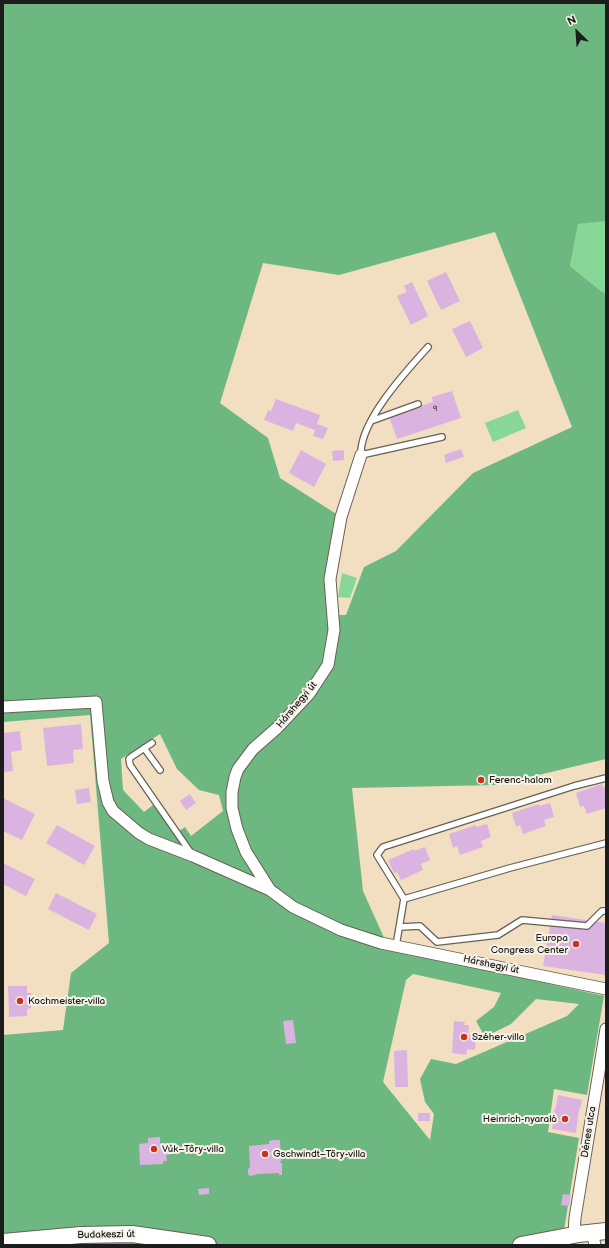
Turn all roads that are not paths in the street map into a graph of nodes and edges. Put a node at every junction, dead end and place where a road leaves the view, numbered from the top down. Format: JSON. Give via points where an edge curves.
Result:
{"nodes":[{"id":1,"x":428,"y":347,"type":"dead end"},
{"id":2,"x":418,"y":404,"type":"dead end"},
{"id":3,"x":371,"y":422,"type":"junction"},
{"id":4,"x":442,"y":437,"type":"dead end"},
{"id":5,"x":361,"y":455,"type":"junction"},
{"id":6,"x":3,"y":707,"type":"edge"},
{"id":7,"x":152,"y":743,"type":"dead end"},
{"id":8,"x":144,"y":748,"type":"junction"},
{"id":9,"x":160,"y":770,"type":"dead end"},
{"id":10,"x":606,"y":778,"type":"edge"},
{"id":11,"x":606,"y":842,"type":"edge"},
{"id":12,"x":193,"y":856,"type":"junction"},
{"id":13,"x":270,"y":890,"type":"junction"},
{"id":14,"x":404,"y":899,"type":"junction"},
{"id":15,"x":606,"y":911,"type":"edge"},
{"id":16,"x":400,"y":927,"type":"junction"},
{"id":17,"x":396,"y":946,"type":"junction"},
{"id":18,"x":606,"y":989,"type":"edge"},
{"id":19,"x":606,"y":1029,"type":"edge"},
{"id":20,"x":574,"y":1235,"type":"junction"},
{"id":21,"x":597,"y":1236,"type":"edge"},
{"id":22,"x":3,"y":1242,"type":"edge"},
{"id":23,"x":208,"y":1245,"type":"edge"},
{"id":24,"x":521,"y":1245,"type":"edge"}],
"edges":[{"from":1,"to":3,"type":"lane","via":[[405,372]]},
{"from":2,"to":3,"type":"lane"},
{"from":3,"to":5,"type":"lane","via":[[360,447]]},
{"from":4,"to":5,"type":"lane"},
{"from":5,"to":13,"type":"street","name":"Hárshegyi út","via":[[341,517],[330,579],[334,630],[328,665],[309,694],[253,749],[235,777],[232,808],[237,829],[246,852]]},
{"from":6,"to":12,"type":"street","name":"Hárshegyi út","via":[[96,702],[103,781],[113,811],[149,839]]},
{"from":7,"to":8,"type":"lane"},
{"from":8,"to":9,"type":"lane"},
{"from":8,"to":12,"type":"lane","via":[[129,759],[130,765]]},
{"from":10,"to":14,"type":"lane","via":[[383,847],[377,855]]},
{"from":11,"to":14,"type":"lane"},
{"from":12,"to":13,"type":"street","name":"Hárshegyi út"},
{"from":13,"to":17,"type":"street","name":"Hárshegyi út","via":[[293,907],[341,930]]},
{"from":14,"to":16,"type":"lane"},
{"from":15,"to":16,"type":"lane","via":[[602,911],[586,926],[522,920],[498,935],[437,942],[420,926]]},
{"from":16,"to":17,"type":"lane"},
{"from":17,"to":18,"type":"street","name":"Hárshegyi út"},
{"from":19,"to":20,"type":"street","name":"Dénes utca"},
{"from":20,"to":21,"type":"main road"},
{"from":20,"to":24,"type":"main road"},
{"from":22,"to":23,"type":"main road","name":"Budakeszi út","via":[[88,1234],[132,1234]]}]}
